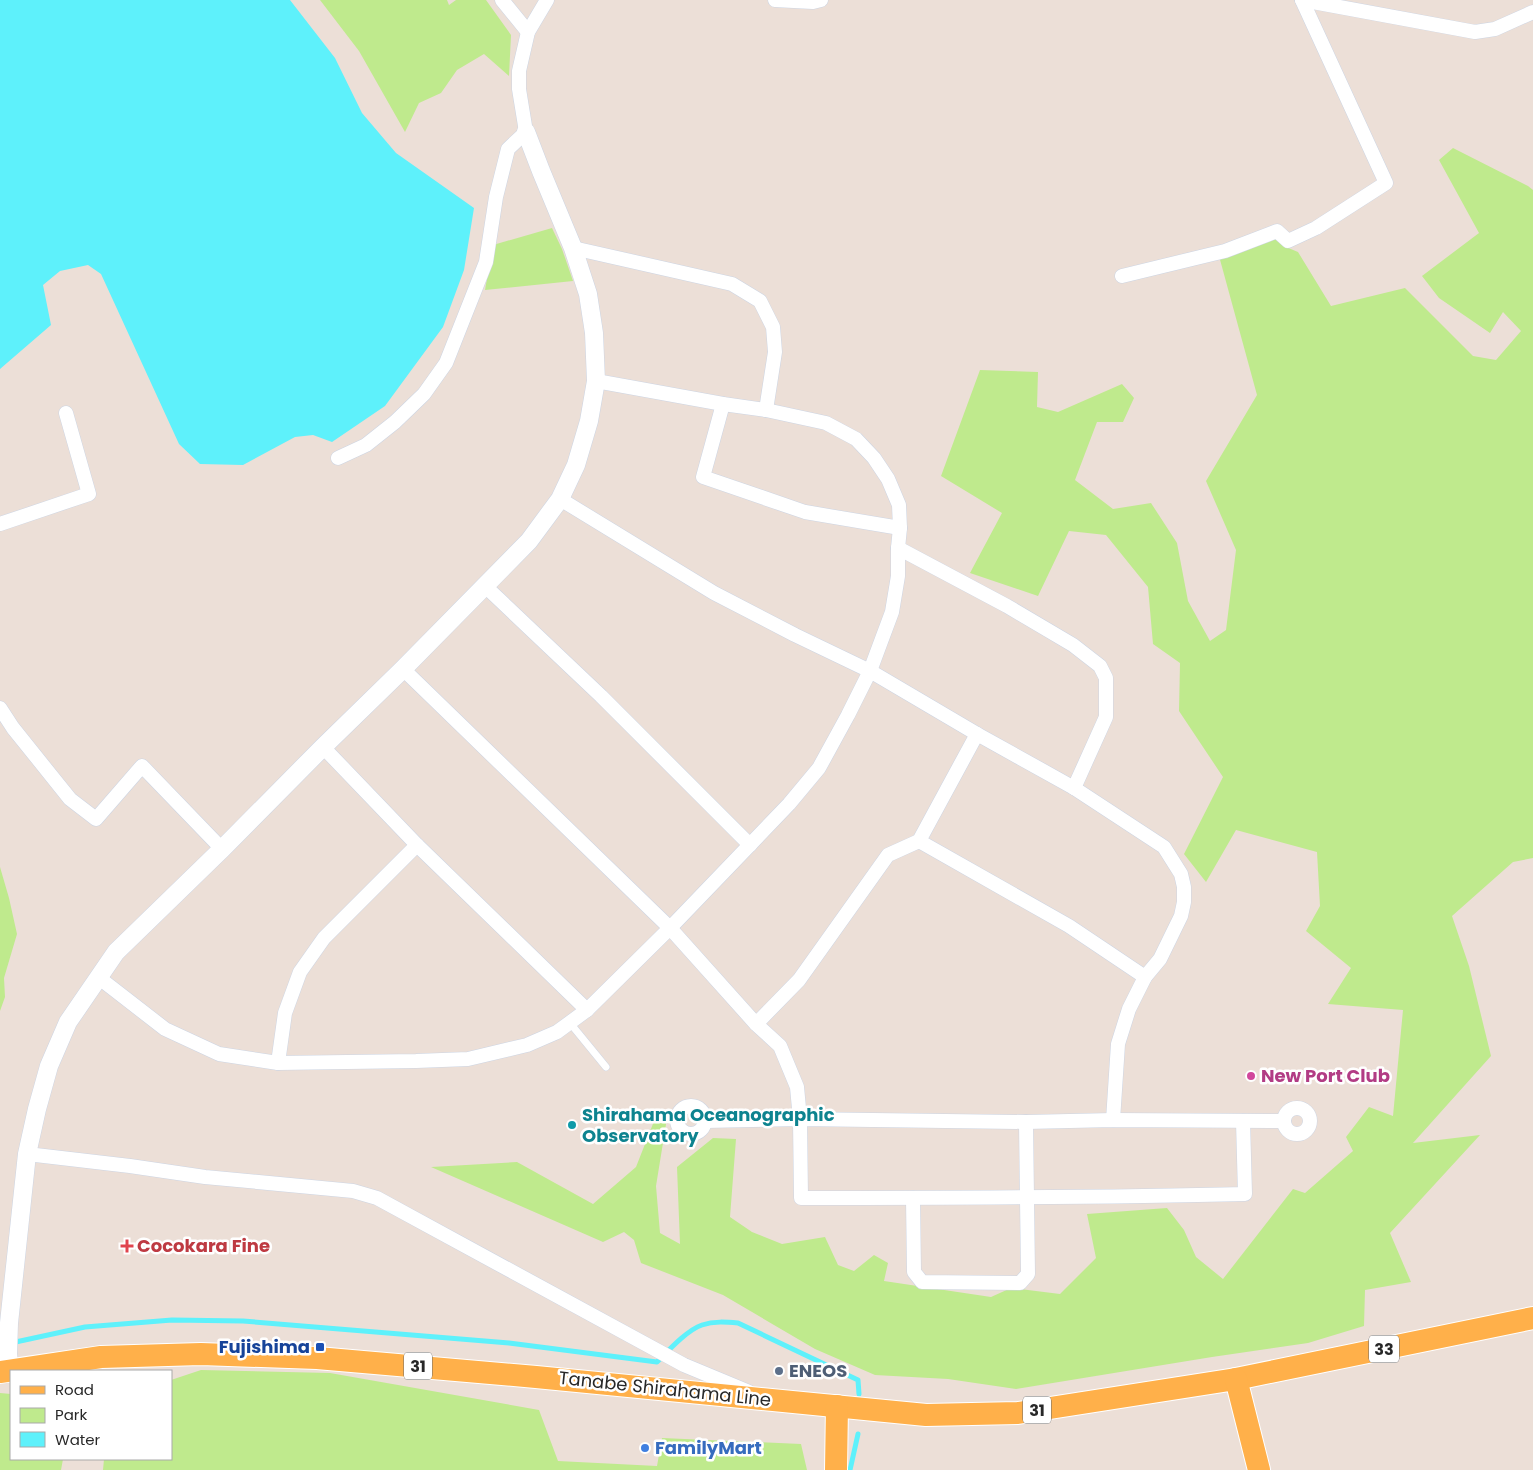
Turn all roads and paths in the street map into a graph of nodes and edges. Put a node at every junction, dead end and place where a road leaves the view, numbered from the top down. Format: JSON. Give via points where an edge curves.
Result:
{"nodes":[{"id":1,"x":502,"y":0,"type":"edge"},
{"id":2,"x":547,"y":0,"type":"edge"},
{"id":3,"x":775,"y":0,"type":"edge"},
{"id":4,"x":821,"y":0,"type":"edge"},
{"id":5,"x":1302,"y":0,"type":"edge"},
{"id":6,"x":1533,"y":12,"type":"edge"},
{"id":7,"x":528,"y":32,"type":"junction"},
{"id":8,"x":526,"y":132,"type":"junction"},
{"id":9,"x":574,"y":248,"type":"junction"},
{"id":10,"x":1122,"y":276,"type":"dead end"},
{"id":11,"x":596,"y":381,"type":"junction"},
{"id":12,"x":723,"y":404,"type":"junction"},
{"id":13,"x":766,"y":410,"type":"junction"},
{"id":14,"x":66,"y":413,"type":"dead end"},
{"id":15,"x":338,"y":458,"type":"dead end"},
{"id":16,"x":560,"y":499,"type":"junction"},
{"id":17,"x":0,"y":524,"type":"edge"},
{"id":18,"x":900,"y":528,"type":"junction"},
{"id":19,"x":898,"y":548,"type":"junction"},
{"id":20,"x":485,"y":586,"type":"junction"},
{"id":21,"x":404,"y":669,"type":"junction"},
{"id":22,"x":870,"y":671,"type":"junction"},
{"id":23,"x":0,"y":708,"type":"edge"},
{"id":24,"x":977,"y":734,"type":"junction"},
{"id":25,"x":323,"y":747,"type":"junction"},
{"id":26,"x":1074,"y":788,"type":"junction"},
{"id":27,"x":919,"y":841,"type":"junction"},
{"id":28,"x":417,"y":845,"type":"junction"},
{"id":29,"x":750,"y":845,"type":"junction"},
{"id":30,"x":222,"y":849,"type":"junction"},
{"id":31,"x":670,"y":928,"type":"junction"},
{"id":32,"x":98,"y":977,"type":"junction"},
{"id":33,"x":1145,"y":977,"type":"junction"},
{"id":34,"x":587,"y":1010,"type":"junction"},
{"id":35,"x":570,"y":1023,"type":"junction"},
{"id":36,"x":756,"y":1024,"type":"junction"},
{"id":37,"x":278,"y":1063,"type":"junction"},
{"id":38,"x":606,"y":1067,"type":"dead end"},
{"id":39,"x":800,"y":1119,"type":"junction"},
{"id":40,"x":1114,"y":1120,"type":"junction"},
{"id":41,"x":705,"y":1121,"type":"dead end"},
{"id":42,"x":1243,"y":1121,"type":"junction"},
{"id":43,"x":1284,"y":1121,"type":"dead end"},
{"id":44,"x":1026,"y":1122,"type":"junction"},
{"id":45,"x":27,"y":1154,"type":"junction"},
{"id":46,"x":913,"y":1198,"type":"junction"},
{"id":47,"x":1027,"y":1199,"type":"junction"},
{"id":48,"x":1533,"y":1318,"type":"edge"},
{"id":49,"x":6,"y":1366,"type":"edge"},
{"id":50,"x":1236,"y":1379,"type":"junction"},
{"id":51,"x":766,"y":1399,"type":"junction"},
{"id":52,"x":837,"y":1406,"type":"junction"},
{"id":53,"x":836,"y":1470,"type":"edge"},
{"id":54,"x":1259,"y":1470,"type":"edge"}],
"edges":[{"from":1,"to":7,"type":"street"},
{"from":2,"to":7,"type":"street"},
{"from":3,"to":4,"type":"street"},
{"from":5,"to":6,"type":"street","via":[[1474,32],[1495,29]]},
{"from":5,"to":10,"type":"street","via":[[1386,183],[1316,228],[1288,241],[1278,231],[1225,251]]},
{"from":7,"to":8,"type":"street","via":[[519,71]]},
{"from":8,"to":9,"type":"street"},
{"from":8,"to":15,"type":"street","via":[[508,150],[496,197],[486,262],[446,363],[424,394],[395,422],[366,445]]},
{"from":9,"to":11,"type":"street","via":[[588,294]]},
{"from":9,"to":13,"type":"street","via":[[732,284],[760,301],[773,327],[776,352]]},
{"from":11,"to":12,"type":"street"},
{"from":11,"to":16,"type":"street","via":[[576,465]]},
{"from":12,"to":13,"type":"street"},
{"from":12,"to":18,"type":"street","via":[[703,477],[805,512]]},
{"from":13,"to":18,"type":"street","via":[[826,423],[856,439],[888,479],[899,505]]},
{"from":14,"to":17,"type":"street","via":[[89,494]]},
{"from":16,"to":20,"type":"street","via":[[529,540]]},
{"from":16,"to":22,"type":"street","via":[[714,592]]},
{"from":18,"to":19,"type":"street"},
{"from":19,"to":22,"type":"street","via":[[898,576],[892,612]]},
{"from":19,"to":26,"type":"street","via":[[1016,611],[1073,645],[1100,666],[1106,678],[1106,717]]},
{"from":20,"to":21,"type":"street"},
{"from":20,"to":29,"type":"street","via":[[602,696]]},
{"from":21,"to":25,"type":"street"},
{"from":21,"to":31,"type":"street"},
{"from":22,"to":24,"type":"street"},
{"from":22,"to":29,"type":"street","via":[[819,768]]},
{"from":23,"to":30,"type":"street","via":[[70,799],[96,819],[142,766]]},
{"from":24,"to":26,"type":"street"},
{"from":24,"to":27,"type":"street"},
{"from":25,"to":28,"type":"street"},
{"from":25,"to":30,"type":"street"},
{"from":26,"to":33,"type":"street","via":[[1164,847],[1181,874],[1184,902],[1181,916],[1160,959]]},
{"from":27,"to":33,"type":"street","via":[[1069,926]]},
{"from":27,"to":36,"type":"street","via":[[888,855],[799,980]]},
{"from":28,"to":34,"type":"street"},
{"from":28,"to":37,"type":"street","via":[[324,938],[300,972],[284,1013]]},
{"from":29,"to":31,"type":"street"},
{"from":30,"to":32,"type":"street","via":[[116,952]]},
{"from":31,"to":34,"type":"street"},
{"from":31,"to":36,"type":"street"},
{"from":32,"to":37,"type":"street","via":[[165,1029],[219,1054]]},
{"from":32,"to":45,"type":"street","via":[[68,1022],[49,1066]]},
{"from":33,"to":40,"type":"street","via":[[1128,1008],[1118,1044]]},
{"from":34,"to":35,"type":"street"},
{"from":35,"to":37,"type":"street","via":[[527,1046],[468,1059]]},
{"from":35,"to":38,"type":"lane"},
{"from":36,"to":39,"type":"street","via":[[780,1046],[797,1087]]},
{"from":39,"to":41,"type":"street"},
{"from":39,"to":44,"type":"street"},
{"from":39,"to":46,"type":"street","via":[[801,1198]]},
{"from":40,"to":42,"type":"street"},
{"from":40,"to":44,"type":"street"},
{"from":42,"to":43,"type":"street"},
{"from":42,"to":47,"type":"street","via":[[1245,1194]]},
{"from":44,"to":47,"type":"street"},
{"from":45,"to":49,"type":"street"},
{"from":45,"to":51,"type":"street","via":[[353,1192],[377,1198],[684,1364]]},
{"from":46,"to":47,"type":"street"},
{"from":46,"to":47,"type":"street","via":[[914,1272],[922,1282],[1020,1283],[1028,1274]]},
{"from":48,"to":50,"type":"main road","number":"33"},
{"from":49,"to":51,"type":"main road","name":"Tanabe Shirahama Line","number":"31","via":[[101,1357],[201,1354],[317,1358]]},
{"from":50,"to":52,"type":"main road","name":"Tanabe Shirahama Line","number":"31","via":[[1018,1413],[926,1415]]},
{"from":50,"to":54,"type":"main road"},
{"from":51,"to":52,"type":"main road","name":"Tanabe Shirahama Line","number":"31"},
{"from":52,"to":53,"type":"main road"}]}
